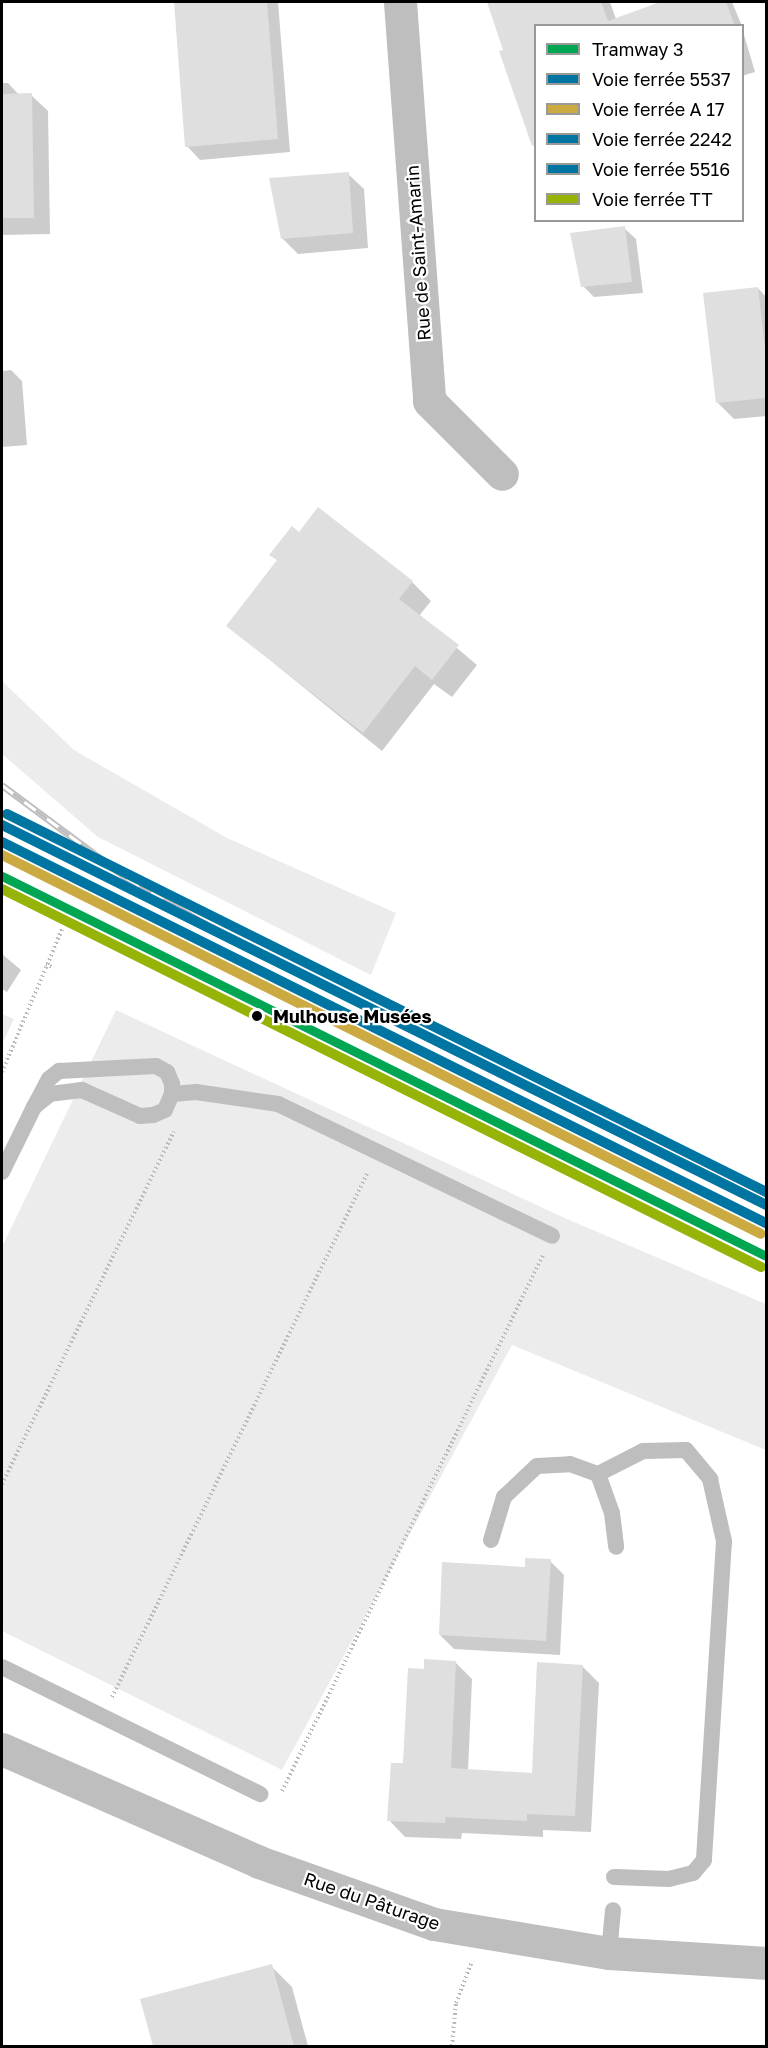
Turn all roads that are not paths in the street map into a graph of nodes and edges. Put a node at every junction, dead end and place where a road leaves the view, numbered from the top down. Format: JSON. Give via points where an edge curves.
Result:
{"nodes":[{"id":1,"x":400,"y":2,"type":"edge"},
{"id":2,"x":502,"y":474,"type":"dead end"},
{"id":3,"x":172,"y":1094,"type":"junction"},
{"id":4,"x":34,"y":1107,"type":"junction"},
{"id":5,"x":2,"y":1173,"type":"edge"},
{"id":6,"x":552,"y":1236,"type":"road end"},
{"id":7,"x":598,"y":1474,"type":"junction"},
{"id":8,"x":491,"y":1540,"type":"dead end"},
{"id":9,"x":616,"y":1547,"type":"dead end"},
{"id":10,"x":2,"y":1667,"type":"edge"},
{"id":11,"x":2,"y":1749,"type":"edge"},
{"id":12,"x":260,"y":1794,"type":"road end"},
{"id":13,"x":614,"y":1877,"type":"dead end"},
{"id":14,"x":613,"y":1910,"type":"dead end"},
{"id":15,"x":609,"y":1953,"type":"junction"},
{"id":16,"x":766,"y":1963,"type":"edge"}],
"edges":[{"from":1,"to":2,"type":"street","name":"Rue de Saint-Amarin","via":[[429,401]]},
{"from":3,"to":4,"type":"lane","via":[[165,1110],[153,1115],[140,1116],[82,1090],[50,1094]]},
{"from":3,"to":4,"type":"lane","via":[[167,1072],[156,1066],[59,1071],[49,1079]]},
{"from":3,"to":6,"type":"lane","via":[[196,1092],[278,1104]]},
{"from":4,"to":5,"type":"lane"},
{"from":7,"to":8,"type":"lane","via":[[570,1464],[537,1466],[504,1497]]},
{"from":7,"to":9,"type":"lane","via":[[612,1513]]},
{"from":7,"to":13,"type":"lane","via":[[643,1451],[686,1450],[710,1479],[724,1540],[704,1860],[693,1873],[669,1880]]},
{"from":10,"to":12,"type":"lane"},
{"from":11,"to":15,"type":"street","name":"Rue du Pâturage","via":[[260,1862],[434,1924]]},
{"from":14,"to":15,"type":"lane"},
{"from":15,"to":16,"type":"street","name":"Rue du Pâturage"}]}
